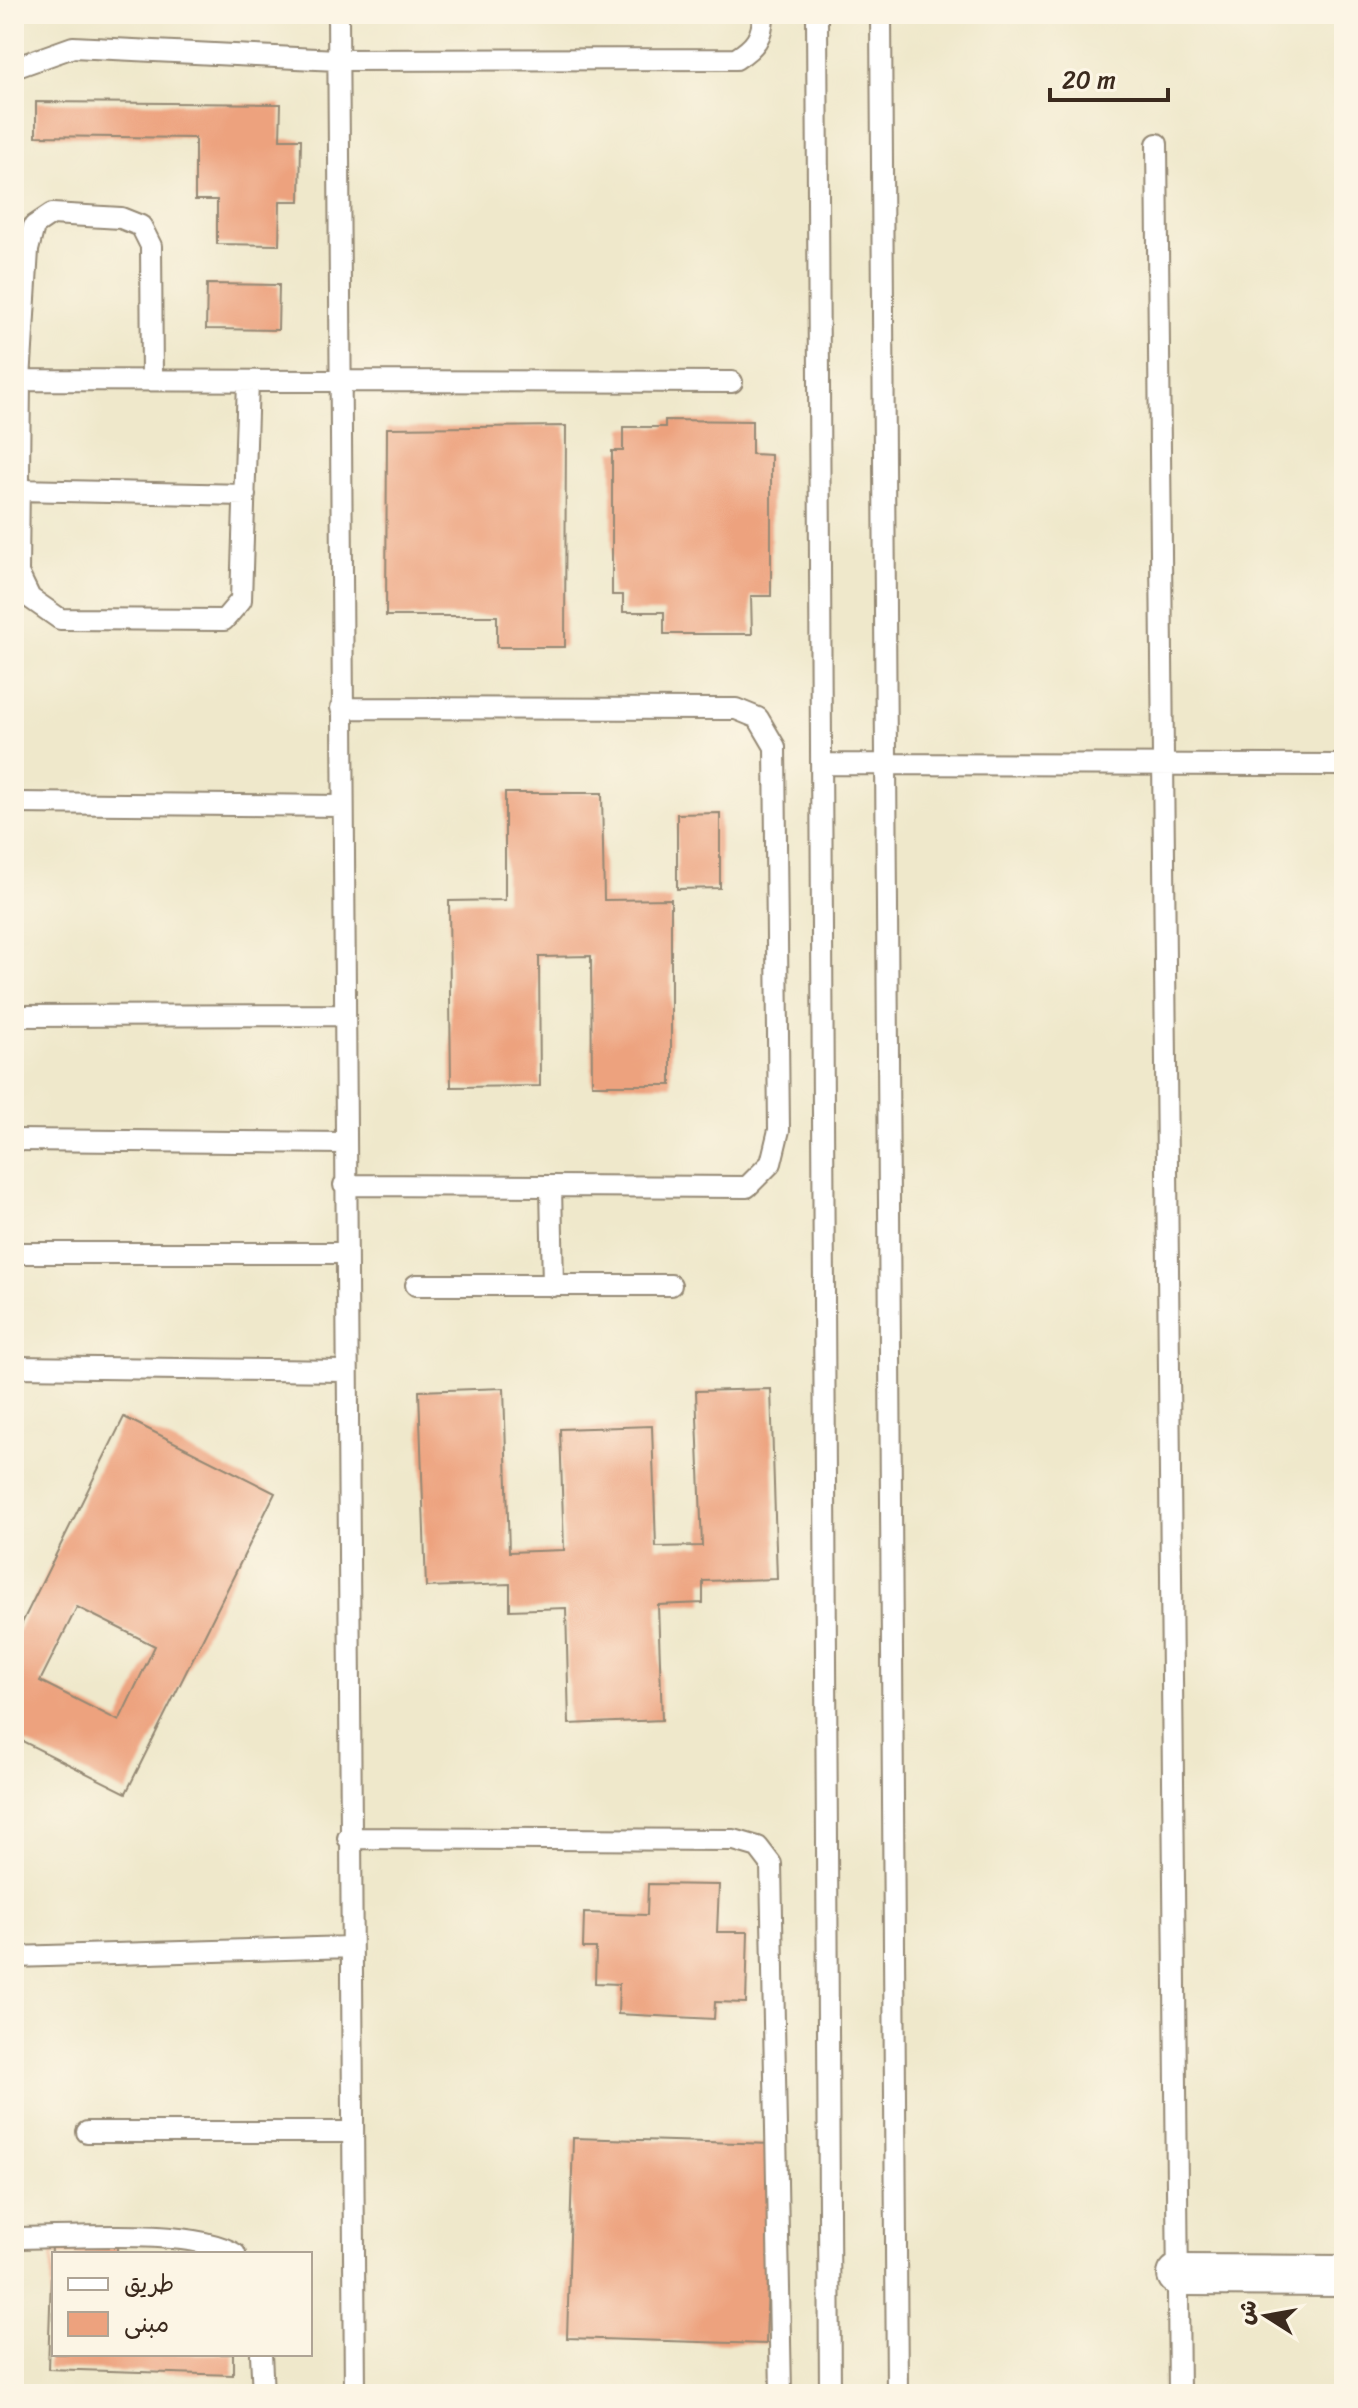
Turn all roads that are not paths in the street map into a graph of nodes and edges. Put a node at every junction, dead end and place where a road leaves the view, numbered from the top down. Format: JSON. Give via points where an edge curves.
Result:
{"nodes":[{"id":1,"x":338,"y":14,"type":"edge"},
{"id":2,"x":763,"y":14,"type":"edge"},
{"id":3,"x":817,"y":14,"type":"edge"},
{"id":4,"x":881,"y":14,"type":"edge"},
{"id":5,"x":337,"y":60,"type":"junction"},
{"id":6,"x":14,"y":68,"type":"edge"},
{"id":7,"x":1157,"y":144,"type":"dead end"},
{"id":8,"x":17,"y":380,"type":"edge"},
{"id":9,"x":152,"y":380,"type":"junction"},
{"id":10,"x":248,"y":381,"type":"junction"},
{"id":11,"x":339,"y":382,"type":"junction"},
{"id":12,"x":732,"y":382,"type":"dead end"},
{"id":13,"x":18,"y":490,"type":"junction"},
{"id":14,"x":245,"y":495,"type":"junction"},
{"id":15,"x":341,"y":708,"type":"junction"},
{"id":16,"x":822,"y":764,"type":"junction"},
{"id":17,"x":886,"y":764,"type":"junction"},
{"id":18,"x":1163,"y":765,"type":"junction"},
{"id":19,"x":1344,"y":765,"type":"edge"},
{"id":20,"x":14,"y":803,"type":"edge"},
{"id":21,"x":342,"y":806,"type":"junction"},
{"id":22,"x":343,"y":1015,"type":"junction"},
{"id":23,"x":14,"y":1016,"type":"edge"},
{"id":24,"x":14,"y":1140,"type":"edge"},
{"id":25,"x":344,"y":1143,"type":"junction"},
{"id":26,"x":344,"y":1185,"type":"junction"},
{"id":27,"x":551,"y":1186,"type":"junction"},
{"id":28,"x":14,"y":1253,"type":"edge"},
{"id":29,"x":345,"y":1253,"type":"junction"},
{"id":30,"x":416,"y":1285,"type":"dead end"},
{"id":31,"x":671,"y":1285,"type":"dead end"},
{"id":32,"x":553,"y":1286,"type":"junction"},
{"id":33,"x":14,"y":1367,"type":"edge"},
{"id":34,"x":345,"y":1371,"type":"junction"},
{"id":35,"x":348,"y":1838,"type":"junction"},
{"id":36,"x":350,"y":1947,"type":"junction"},
{"id":37,"x":14,"y":1957,"type":"edge"},
{"id":38,"x":87,"y":2132,"type":"dead end"},
{"id":39,"x":352,"y":2132,"type":"junction"},
{"id":40,"x":14,"y":2238,"type":"edge"},
{"id":41,"x":232,"y":2252,"type":"edge"},
{"id":42,"x":1178,"y":2275,"type":"junction"},
{"id":43,"x":1344,"y":2276,"type":"edge"},
{"id":44,"x":261,"y":2356,"type":"edge"},
{"id":45,"x":263,"y":2394,"type":"edge"},
{"id":46,"x":355,"y":2394,"type":"edge"},
{"id":47,"x":781,"y":2394,"type":"edge"},
{"id":48,"x":830,"y":2394,"type":"edge"},
{"id":49,"x":897,"y":2394,"type":"edge"},
{"id":50,"x":1179,"y":2394,"type":"edge"}],
"edges":[{"from":1,"to":5,"type":"lane"},
{"from":2,"to":5,"type":"lane","via":[[763,30],[753,48],[736,59]]},
{"from":3,"to":16,"type":"lane"},
{"from":4,"to":17,"type":"lane"},
{"from":5,"to":6,"type":"lane","via":[[73,47]]},
{"from":5,"to":11,"type":"lane"},
{"from":7,"to":18,"type":"lane"},
{"from":8,"to":9,"type":"lane"},
{"from":8,"to":9,"type":"lane","via":[[28,250],[34,226],[52,214],[121,218],[141,226],[151,246]]},
{"from":8,"to":13,"type":"lane"},
{"from":9,"to":10,"type":"lane"},
{"from":10,"to":11,"type":"lane"},
{"from":10,"to":14,"type":"lane"},
{"from":11,"to":12,"type":"lane"},
{"from":11,"to":15,"type":"lane"},
{"from":13,"to":14,"type":"lane"},
{"from":13,"to":14,"type":"lane","via":[[18,573],[30,598],[60,619],[224,620],[241,600]]},
{"from":15,"to":21,"type":"lane"},
{"from":15,"to":27,"type":"lane","via":[[736,709],[758,718],[775,747],[779,1130],[771,1163],[747,1187]]},
{"from":16,"to":17,"type":"lane"},
{"from":16,"to":48,"type":"lane"},
{"from":17,"to":18,"type":"lane"},
{"from":17,"to":49,"type":"lane"},
{"from":18,"to":19,"type":"lane"},
{"from":18,"to":42,"type":"lane"},
{"from":20,"to":21,"type":"lane"},
{"from":21,"to":22,"type":"lane"},
{"from":22,"to":23,"type":"lane"},
{"from":22,"to":25,"type":"lane"},
{"from":24,"to":25,"type":"lane"},
{"from":25,"to":26,"type":"lane"},
{"from":26,"to":27,"type":"lane"},
{"from":26,"to":29,"type":"lane"},
{"from":27,"to":32,"type":"lane"},
{"from":28,"to":29,"type":"lane"},
{"from":29,"to":34,"type":"lane"},
{"from":30,"to":32,"type":"lane"},
{"from":31,"to":32,"type":"lane"},
{"from":33,"to":34,"type":"lane"},
{"from":34,"to":35,"type":"lane"},
{"from":35,"to":36,"type":"lane"},
{"from":35,"to":47,"type":"lane","via":[[734,1840],[758,1847],[771,1864]]},
{"from":36,"to":37,"type":"lane"},
{"from":36,"to":39,"type":"lane"},
{"from":38,"to":39,"type":"lane"},
{"from":39,"to":46,"type":"lane"},
{"from":40,"to":41,"type":"lane","via":[[176,2239],[220,2245]]},
{"from":42,"to":43,"type":"street"},
{"from":42,"to":50,"type":"lane"},
{"from":44,"to":45,"type":"lane"}]}
